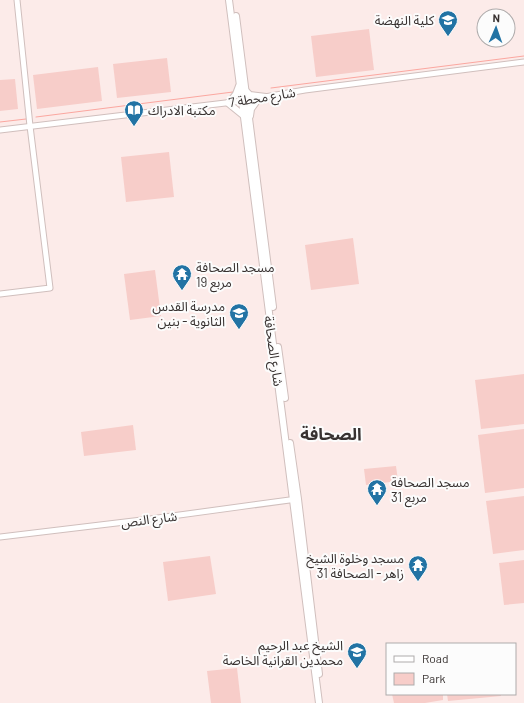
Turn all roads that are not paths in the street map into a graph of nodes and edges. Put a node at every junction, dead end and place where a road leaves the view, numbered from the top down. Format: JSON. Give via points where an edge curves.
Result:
{"nodes":[{"id":1,"x":16,"y":0,"type":"edge"},
{"id":2,"x":229,"y":0,"type":"edge"},
{"id":3,"x":233,"y":0,"type":"edge"},
{"id":4,"x":524,"y":62,"type":"edge"},
{"id":5,"x":240,"y":84,"type":"junction"},
{"id":6,"x":244,"y":90,"type":"junction"},
{"id":7,"x":266,"y":97,"type":"junction"},
{"id":8,"x":259,"y":98,"type":"junction"},
{"id":9,"x":244,"y":101,"type":"junction"},
{"id":10,"x":229,"y":102,"type":"junction"},
{"id":11,"x":244,"y":116,"type":"junction"},
{"id":12,"x":30,"y":126,"type":"junction"},
{"id":13,"x":250,"y":129,"type":"junction"},
{"id":14,"x":0,"y":130,"type":"edge"},
{"id":15,"x":0,"y":294,"type":"edge"},
{"id":16,"x":296,"y":499,"type":"junction"},
{"id":17,"x":0,"y":537,"type":"edge"},
{"id":18,"x":319,"y":703,"type":"edge"},
{"id":19,"x":323,"y":703,"type":"edge"}],
"edges":[{"from":1,"to":12,"type":"street"},
{"from":2,"to":5,"type":"main road","name":"شارع الصحافة"},
{"from":3,"to":6,"type":"main road","name":"شارع الصحافة"},
{"from":4,"to":7,"type":"street","name":"شارع محطة 7"},
{"from":5,"to":9,"type":"main road","name":"شارع الصحافة"},
{"from":5,"to":10,"type":"main road"},
{"from":6,"to":7,"type":"main road","via":[[250,95]]},
{"from":6,"to":9,"type":"main road","name":"شارع الصحافة"},
{"from":7,"to":8,"type":"street","name":"شارع محطة 7"},
{"from":8,"to":9,"type":"street","name":"شارع محطة 7"},
{"from":8,"to":13,"type":"main road","via":[[250,112]]},
{"from":9,"to":10,"type":"street","name":"شارع محطة 7"},
{"from":9,"to":11,"type":"main road","name":"شارع الصحافة"},
{"from":9,"to":13,"type":"main road","name":"شارع الصحافة"},
{"from":10,"to":11,"type":"main road"},
{"from":10,"to":12,"type":"street","name":"شارع محطة 7"},
{"from":11,"to":16,"type":"main road","name":"شارع الصحافة"},
{"from":12,"to":14,"type":"street","name":"شارع محطة 7"},
{"from":12,"to":15,"type":"street","via":[[50,288]]},
{"from":13,"to":16,"type":"main road","name":"شارع الصحافة"},
{"from":16,"to":17,"type":"street","name":"شارع النص"},
{"from":16,"to":18,"type":"main road","name":"شارع الصحافة"},
{"from":16,"to":19,"type":"main road","name":"شارع الصحافة"}]}
